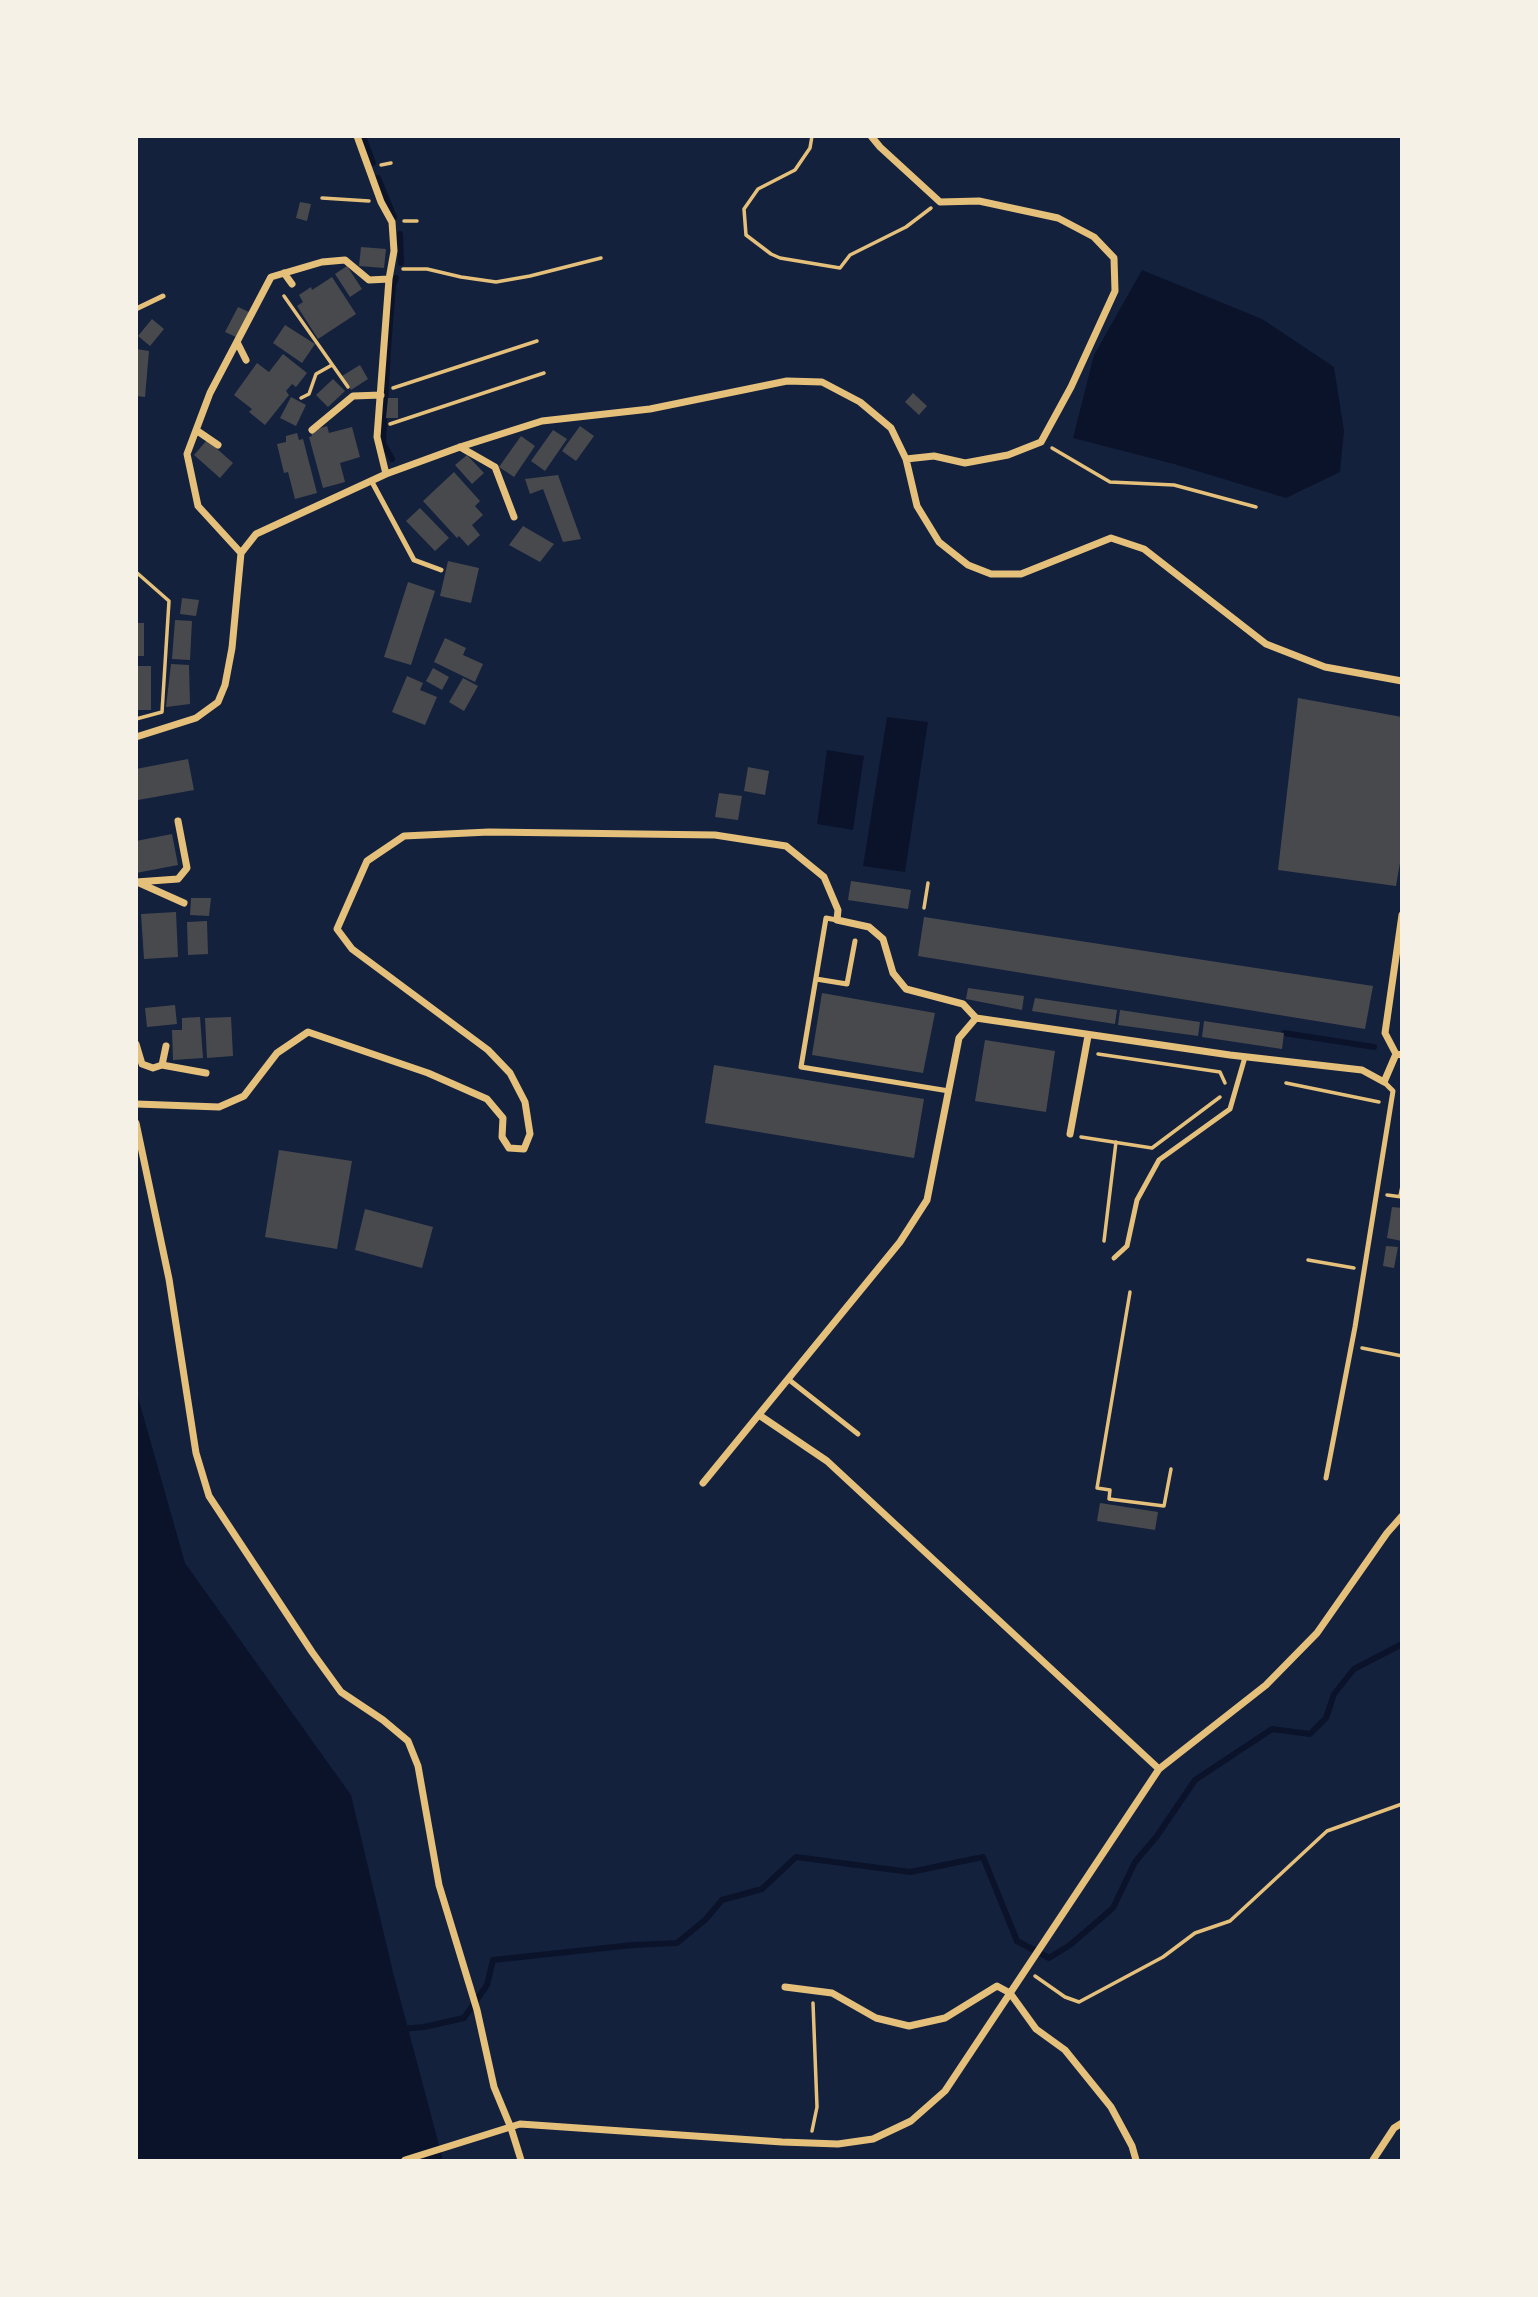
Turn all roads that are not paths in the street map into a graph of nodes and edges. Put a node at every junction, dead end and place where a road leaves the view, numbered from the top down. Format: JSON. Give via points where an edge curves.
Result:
{"nodes":[{"id":1,"x":357,"y":136,"type":"edge"},
{"id":2,"x":872,"y":136,"type":"edge"},
{"id":3,"x":284,"y":273,"type":"junction"},
{"id":4,"x":389,"y":279,"type":"junction"},
{"id":5,"x":292,"y":284,"type":"dead end"},
{"id":6,"x":163,"y":296,"type":"dead end"},
{"id":7,"x":136,"y":309,"type":"edge"},
{"id":8,"x":237,"y":342,"type":"junction"},
{"id":9,"x":246,"y":359,"type":"dead end"},
{"id":10,"x":381,"y":395,"type":"junction"},
{"id":11,"x":196,"y":430,"type":"junction"},
{"id":12,"x":312,"y":430,"type":"dead end"},
{"id":13,"x":218,"y":445,"type":"dead end"},
{"id":14,"x":460,"y":447,"type":"junction"},
{"id":15,"x":906,"y":459,"type":"junction"},
{"id":16,"x":386,"y":474,"type":"junction"},
{"id":17,"x":372,"y":482,"type":"junction"},
{"id":18,"x":514,"y":517,"type":"dead end"},
{"id":19,"x":241,"y":553,"type":"junction"},
{"id":20,"x":441,"y":570,"type":"dead end"},
{"id":21,"x":1402,"y":681,"type":"edge"},
{"id":22,"x":136,"y":737,"type":"edge"},
{"id":23,"x":178,"y":821,"type":"dead end"},
{"id":24,"x":137,"y":882,"type":"edge"},
{"id":25,"x":184,"y":903,"type":"dead end"},
{"id":26,"x":1402,"y":915,"type":"edge"},
{"id":27,"x":837,"y":920,"type":"junction"},
{"id":28,"x":855,"y":941,"type":"dead end"},
{"id":29,"x":816,"y":979,"type":"junction"},
{"id":30,"x":976,"y":1018,"type":"junction"},
{"id":31,"x":1088,"y":1035,"type":"junction"},
{"id":32,"x":136,"y":1044,"type":"edge"},
{"id":33,"x":166,"y":1046,"type":"dead end"},
{"id":34,"x":1399,"y":1055,"type":"edge"},
{"id":35,"x":1245,"y":1057,"type":"junction"},
{"id":36,"x":162,"y":1065,"type":"junction"},
{"id":37,"x":206,"y":1073,"type":"dead end"},
{"id":38,"x":1384,"y":1082,"type":"junction"},
{"id":39,"x":949,"y":1091,"type":"junction"},
{"id":40,"x":136,"y":1104,"type":"edge"},
{"id":41,"x":136,"y":1123,"type":"edge"},
{"id":42,"x":1070,"y":1134,"type":"dead end"},
{"id":43,"x":1114,"y":1258,"type":"dead end"},
{"id":44,"x":788,"y":1379,"type":"junction"},
{"id":45,"x":759,"y":1415,"type":"junction"},
{"id":46,"x":858,"y":1434,"type":"dead end"},
{"id":47,"x":1326,"y":1478,"type":"dead end"},
{"id":48,"x":703,"y":1483,"type":"dead end"},
{"id":49,"x":1402,"y":1516,"type":"edge"},
{"id":50,"x":1159,"y":1769,"type":"junction"},
{"id":51,"x":785,"y":1987,"type":"dead end"},
{"id":52,"x":1010,"y":1993,"type":"junction"},
{"id":53,"x":1402,"y":2123,"type":"edge"},
{"id":54,"x":511,"y":2128,"type":"junction"},
{"id":55,"x":405,"y":2161,"type":"edge"},
{"id":56,"x":520,"y":2161,"type":"edge"},
{"id":57,"x":1136,"y":2161,"type":"edge"},
{"id":58,"x":1373,"y":2161,"type":"edge"}],
"edges":[{"from":1,"to":4,"type":"street","via":[[392,222],[394,251]]},
{"from":2,"to":15,"type":"street","via":[[940,202],[979,201],[1058,218],[1094,237],[1114,258],[1115,291],[1072,387],[1041,442],[1008,455],[965,463],[934,456]]},
{"from":3,"to":4,"type":"street","via":[[345,260],[369,280]]},
{"from":3,"to":5,"type":"street"},
{"from":3,"to":8,"type":"street","via":[[271,277]]},
{"from":4,"to":10,"type":"street"},
{"from":6,"to":7,"type":"lane"},
{"from":8,"to":9,"type":"street"},
{"from":8,"to":11,"type":"street"},
{"from":10,"to":12,"type":"street","via":[[354,396]]},
{"from":10,"to":16,"type":"street","via":[[377,437]]},
{"from":11,"to":13,"type":"street"},
{"from":11,"to":19,"type":"street","via":[[187,454],[198,506]]},
{"from":14,"to":15,"type":"street","via":[[542,421],[650,409],[788,381],[822,382],[860,402],[891,428]]},
{"from":14,"to":16,"type":"street"},
{"from":14,"to":18,"type":"street","via":[[495,467]]},
{"from":15,"to":21,"type":"street","via":[[917,506],[939,542],[968,565],[991,575],[1021,574],[1111,538],[1144,550],[1266,644],[1325,667]]},
{"from":16,"to":17,"type":"street"},
{"from":17,"to":19,"type":"street","via":[[256,534]]},
{"from":17,"to":20,"type":"lane","via":[[414,560]]},
{"from":19,"to":22,"type":"street","via":[[232,648],[218,702],[196,718]]},
{"from":23,"to":24,"type":"street","via":[[187,868],[178,879]]},
{"from":24,"to":25,"type":"street"},
{"from":26,"to":34,"type":"street","via":[[1385,1033]]},
{"from":27,"to":29,"type":"lane","via":[[825,918]]},
{"from":27,"to":30,"type":"street","via":[[869,927],[883,939],[893,973],[905,989],[963,1004]]},
{"from":27,"to":40,"type":"street","via":[[838,910],[824,877],[786,846],[715,835],[489,832],[404,836],[367,861],[337,929],[352,949],[488,1050],[510,1073],[525,1102],[530,1134],[524,1149],[509,1148],[502,1137],[503,1118],[487,1100],[428,1073],[309,1032],[277,1054],[244,1096],[219,1107]]},
{"from":28,"to":29,"type":"lane","via":[[847,984]]},
{"from":29,"to":39,"type":"lane","via":[[801,1066]]},
{"from":30,"to":31,"type":"street"},
{"from":30,"to":39,"type":"street","via":[[959,1038]]},
{"from":31,"to":35,"type":"street"},
{"from":31,"to":42,"type":"street"},
{"from":32,"to":36,"type":"street","via":[[142,1064]]},
{"from":33,"to":36,"type":"street"},
{"from":34,"to":38,"type":"street"},
{"from":35,"to":38,"type":"street","via":[[1362,1070]]},
{"from":35,"to":43,"type":"lane","via":[[1230,1109],[1159,1160],[1138,1200],[1127,1246]]},
{"from":36,"to":37,"type":"street"},
{"from":38,"to":47,"type":"lane","via":[[1393,1091]]},
{"from":39,"to":44,"type":"street","via":[[927,1200],[900,1241]]},
{"from":41,"to":54,"type":"street","via":[[169,1279],[196,1453],[209,1496],[341,1692],[408,1741],[418,1766],[439,1885],[477,2010],[494,2087]]},
{"from":44,"to":45,"type":"street"},
{"from":44,"to":46,"type":"lane"},
{"from":45,"to":48,"type":"street"},
{"from":45,"to":50,"type":"street","via":[[827,1461]]},
{"from":49,"to":50,"type":"street","via":[[1317,1633],[1266,1685]]},
{"from":50,"to":52,"type":"street"},
{"from":51,"to":52,"type":"street","via":[[832,1993],[876,2018],[909,2026],[945,2018],[998,1986]]},
{"from":52,"to":54,"type":"street","via":[[945,2091],[911,2121],[873,2138],[810,2144],[520,2124]]},
{"from":52,"to":57,"type":"street","via":[[1036,2029],[1065,2050],[1111,2107]]},
{"from":53,"to":58,"type":"street"},
{"from":54,"to":55,"type":"street"},
{"from":54,"to":56,"type":"street"}]}
